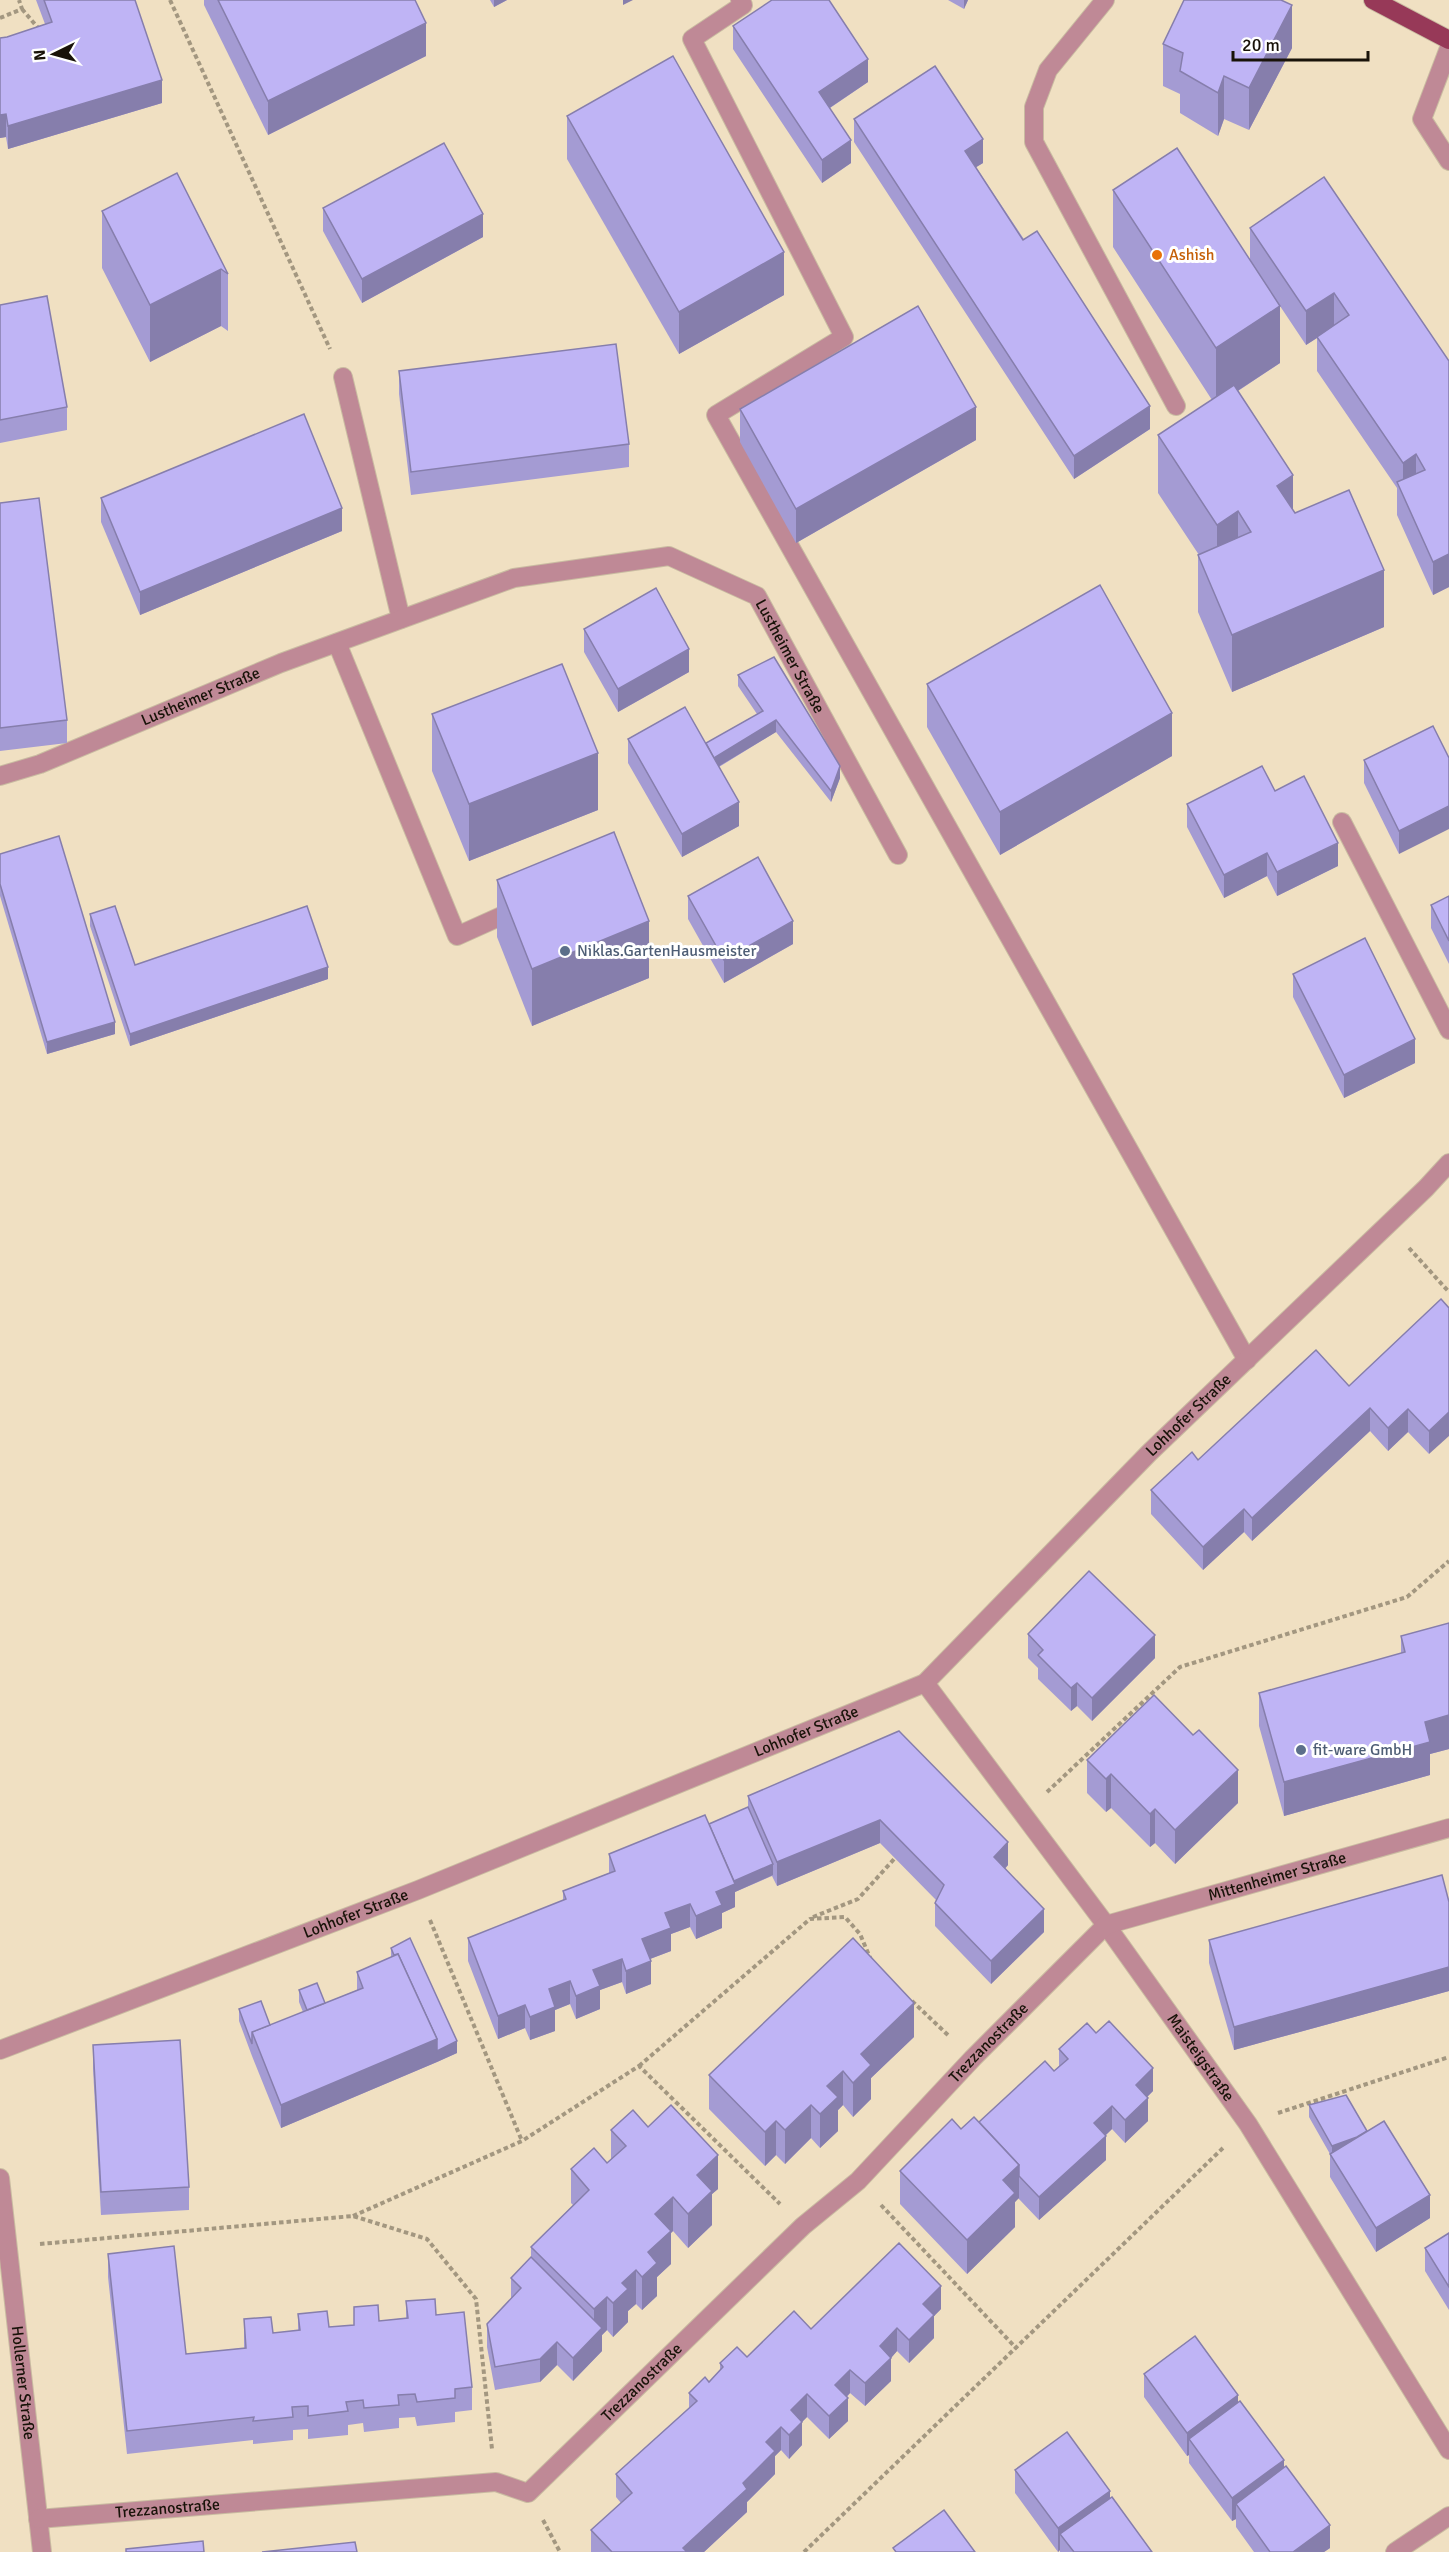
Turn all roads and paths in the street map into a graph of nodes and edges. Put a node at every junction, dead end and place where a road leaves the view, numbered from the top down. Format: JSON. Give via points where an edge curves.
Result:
{"nodes":[{"id":1,"x":19,"y":0,"type":"edge"},
{"id":2,"x":170,"y":0,"type":"edge"},
{"id":3,"x":741,"y":0,"type":"edge"},
{"id":4,"x":1105,"y":0,"type":"edge"},
{"id":5,"x":1373,"y":0,"type":"edge"},
{"id":6,"x":22,"y":9,"type":"junction"},
{"id":7,"x":0,"y":18,"type":"edge"},
{"id":8,"x":44,"y":36,"type":"edge"},
{"id":9,"x":1449,"y":40,"type":"edge"},
{"id":10,"x":1449,"y":48,"type":"edge"},
{"id":11,"x":1449,"y":161,"type":"edge"},
{"id":12,"x":343,"y":377,"type":"joint"},
{"id":13,"x":1176,"y":406,"type":"dead end"},
{"id":14,"x":401,"y":619,"type":"junction"},
{"id":15,"x":337,"y":643,"type":"junction"},
{"id":16,"x":0,"y":776,"type":"edge"},
{"id":17,"x":1342,"y":822,"type":"dead end"},
{"id":18,"x":898,"y":855,"type":"dead end"},
{"id":19,"x":532,"y":902,"type":"edge"},
{"id":20,"x":1449,"y":1030,"type":"edge"},
{"id":21,"x":1449,"y":1163,"type":"edge"},
{"id":22,"x":1388,"y":1225,"type":"junction"},
{"id":23,"x":1449,"y":1292,"type":"edge"},
{"id":24,"x":1247,"y":1360,"type":"junction"},
{"id":25,"x":1449,"y":1561,"type":"edge"},
{"id":26,"x":926,"y":1683,"type":"junction"},
{"id":27,"x":1023,"y":1815,"type":"junction"},
{"id":28,"x":1449,"y":1828,"type":"edge"},
{"id":29,"x":895,"y":1858,"type":"edge"},
{"id":30,"x":418,"y":1890,"type":"junction"},
{"id":31,"x":810,"y":1919,"type":"junction"},
{"id":32,"x":1106,"y":1925,"type":"junction"},
{"id":33,"x":873,"y":1964,"type":"edge"},
{"id":34,"x":906,"y":1996,"type":"edge"},
{"id":35,"x":0,"y":2050,"type":"edge"},
{"id":36,"x":1449,"y":2057,"type":"edge"},
{"id":37,"x":973,"y":2058,"type":"junction"},
{"id":38,"x":639,"y":2066,"type":"junction"},
{"id":39,"x":1248,"y":2124,"type":"junction"},
{"id":40,"x":522,"y":2141,"type":"junction"},
{"id":41,"x":0,"y":2178,"type":"edge"},
{"id":42,"x":858,"y":2181,"type":"junction"},
{"id":43,"x":353,"y":2216,"type":"junction"},
{"id":44,"x":803,"y":2226,"type":"junction"},
{"id":45,"x":7,"y":2247,"type":"junction"},
{"id":46,"x":1017,"y":2349,"type":"junction"},
{"id":47,"x":1449,"y":2450,"type":"edge"},
{"id":48,"x":496,"y":2482,"type":"junction"},
{"id":49,"x":1449,"y":2516,"type":"edge"},
{"id":50,"x":38,"y":2519,"type":"junction"},
{"id":51,"x":42,"y":2552,"type":"edge"},
{"id":52,"x":804,"y":2552,"type":"edge"},
{"id":53,"x":1395,"y":2552,"type":"edge"}],
"edges":[{"from":1,"to":6,"type":"path"},
{"from":2,"to":12,"type":"path"},
{"from":3,"to":24,"type":"street","via":[[743,5],[692,39],[844,337],[716,415]]},
{"from":4,"to":13,"type":"street","via":[[1048,70],[1034,106],[1034,142]]},
{"from":5,"to":9,"type":"main road"},
{"from":6,"to":7,"type":"path"},
{"from":6,"to":8,"type":"path"},
{"from":10,"to":11,"type":"street","via":[[1422,119]]},
{"from":12,"to":14,"type":"street"},
{"from":14,"to":15,"type":"street","name":"Lustheimer Straße"},
{"from":14,"to":18,"type":"street","name":"Lustheimer Straße","via":[[514,578],[669,556],[757,596]]},
{"from":15,"to":16,"type":"street","name":"Lustheimer Straße","via":[[40,764]]},
{"from":15,"to":19,"type":"street","via":[[457,936]]},
{"from":17,"to":20,"type":"street"},
{"from":21,"to":22,"type":"street","name":"Lohhofer Straße"},
{"from":22,"to":23,"type":"path"},
{"from":22,"to":24,"type":"street","name":"Lohhofer Straße"},
{"from":24,"to":26,"type":"street","name":"Lohhofer Straße","via":[[1141,1461]]},
{"from":25,"to":27,"type":"path","via":[[1407,1597],[1180,1667]]},
{"from":26,"to":27,"type":"street","name":"Maisteigstraße"},
{"from":26,"to":30,"type":"street","name":"Lohhofer Straße"},
{"from":27,"to":32,"type":"street","name":"Maisteigstraße"},
{"from":28,"to":32,"type":"street","name":"Mittenheimer Straße"},
{"from":29,"to":31,"type":"path","via":[[858,1899]]},
{"from":30,"to":35,"type":"street","name":"Lohhofer Straße"},
{"from":30,"to":40,"type":"path"},
{"from":31,"to":33,"type":"path","via":[[845,1917],[860,1934]]},
{"from":31,"to":38,"type":"path"},
{"from":32,"to":37,"type":"street","name":"Trezzanostraße"},
{"from":32,"to":39,"type":"street","name":"Maisteigstraße"},
{"from":34,"to":37,"type":"path"},
{"from":36,"to":39,"type":"path"},
{"from":37,"to":42,"type":"street","name":"Trezzanostraße"},
{"from":38,"to":40,"type":"path"},
{"from":38,"to":44,"type":"path"},
{"from":39,"to":46,"type":"path"},
{"from":39,"to":47,"type":"street","name":"Maisteigstraße"},
{"from":40,"to":43,"type":"path"},
{"from":41,"to":45,"type":"street","name":"Hollerner Straße"},
{"from":42,"to":44,"type":"street","name":"Trezzanostraße"},
{"from":42,"to":46,"type":"path"},
{"from":43,"to":45,"type":"path"},
{"from":43,"to":48,"type":"path","via":[[428,2240],[476,2299]]},
{"from":44,"to":48,"type":"street","name":"Trezzanostraße","via":[[528,2493]]},
{"from":45,"to":50,"type":"street","name":"Hollerner Straße"},
{"from":46,"to":52,"type":"path"},
{"from":48,"to":50,"type":"street","name":"Trezzanostraße"},
{"from":49,"to":53,"type":"street"},
{"from":50,"to":51,"type":"street","name":"Hollerner Straße"}]}
